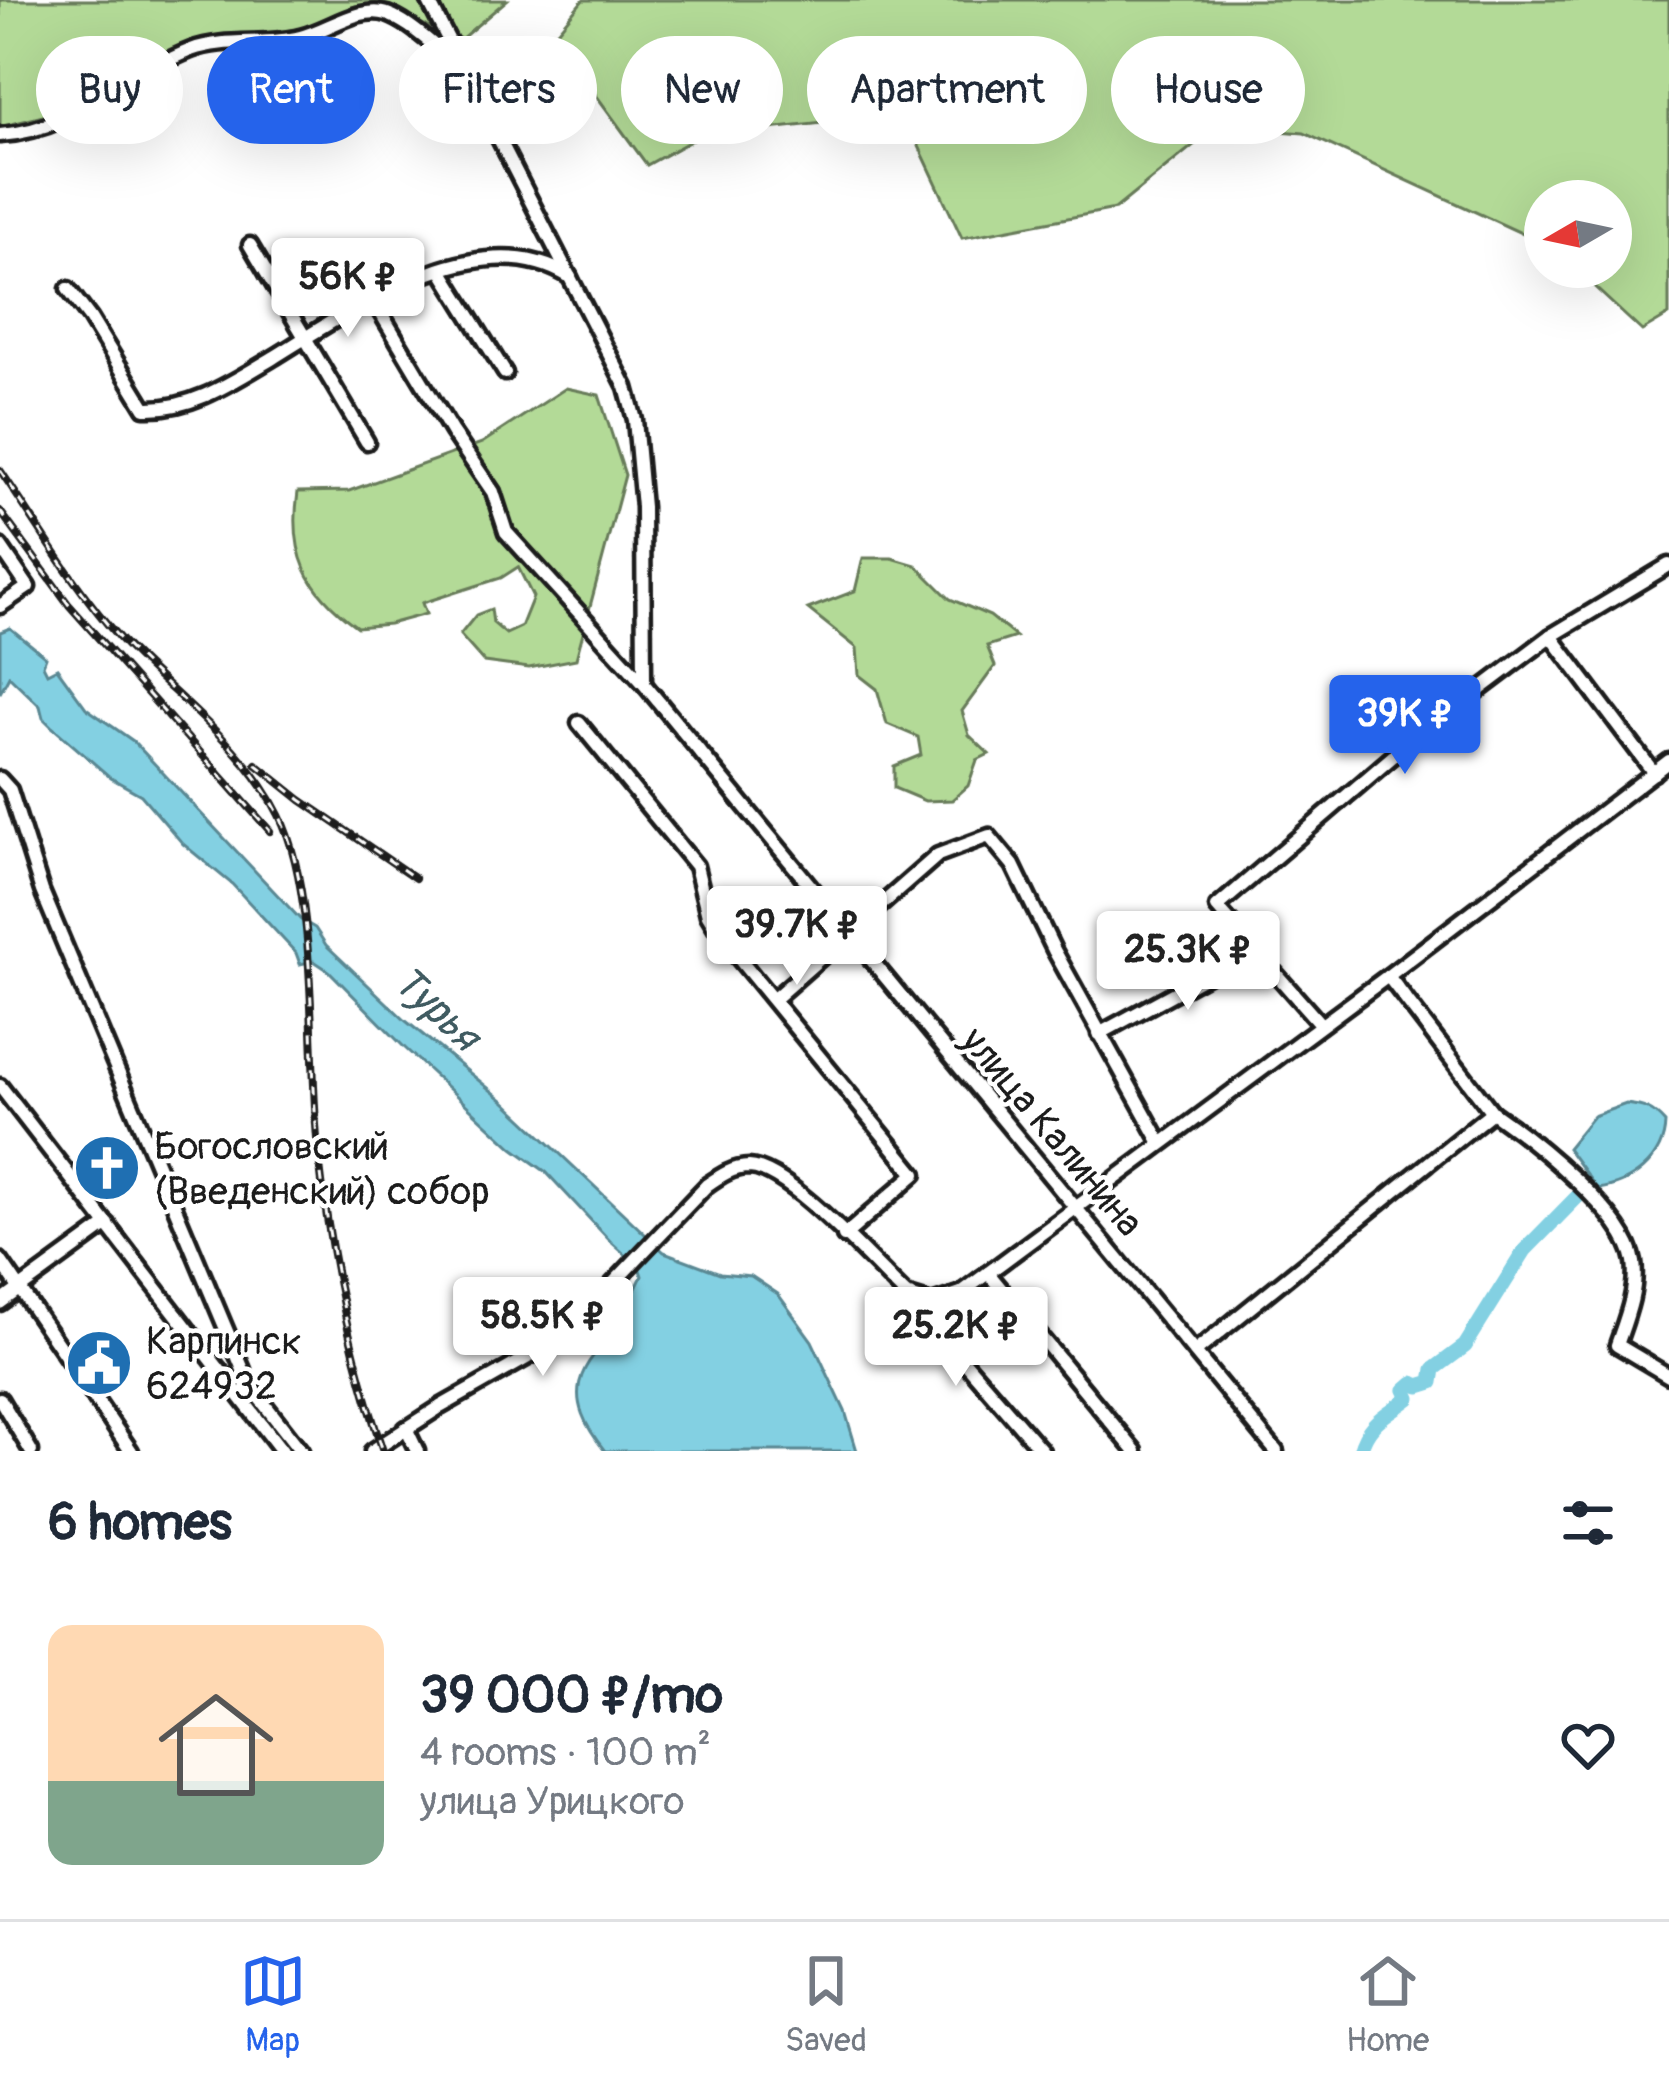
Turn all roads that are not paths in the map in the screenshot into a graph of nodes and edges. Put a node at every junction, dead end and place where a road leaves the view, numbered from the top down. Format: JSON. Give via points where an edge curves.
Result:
{"nodes":[{"id":1,"x":428,"y":0,"type":"edge"},
{"id":2,"x":421,"y":36,"type":"edge"},
{"id":3,"x":445,"y":36,"type":"edge"},
{"id":4,"x":0,"y":135,"type":"edge"},
{"id":5,"x":501,"y":144,"type":"edge"},
{"id":6,"x":250,"y":245,"type":"dead end"},
{"id":7,"x":441,"y":270,"type":"junction"},
{"id":8,"x":571,"y":278,"type":"junction"},
{"id":9,"x":68,"y":290,"type":"dead end"},
{"id":10,"x":372,"y":298,"type":"junction"},
{"id":11,"x":305,"y":338,"type":"junction"},
{"id":12,"x":505,"y":373,"type":"dead end"},
{"id":13,"x":367,"y":442,"type":"dead end"},
{"id":14,"x":0,"y":546,"type":"edge"},
{"id":15,"x":1669,"y":565,"type":"edge"},
{"id":16,"x":0,"y":606,"type":"edge"},
{"id":17,"x":1551,"y":636,"type":"junction"},
{"id":18,"x":644,"y":684,"type":"junction"},
{"id":19,"x":579,"y":723,"type":"dead end"},
{"id":20,"x":1669,"y":761,"type":"edge"},
{"id":21,"x":1654,"y":773,"type":"junction"},
{"id":22,"x":0,"y":779,"type":"edge"},
{"id":23,"x":849,"y":936,"type":"junction"},
{"id":24,"x":1253,"y":950,"type":"junction"},
{"id":25,"x":1388,"y":976,"type":"junction"},
{"id":26,"x":775,"y":998,"type":"junction"},
{"id":27,"x":1322,"y":1025,"type":"junction"},
{"id":28,"x":1099,"y":1034,"type":"junction"},
{"id":29,"x":0,"y":1086,"type":"edge"},
{"id":30,"x":1492,"y":1112,"type":"junction"},
{"id":31,"x":1161,"y":1143,"type":"junction"},
{"id":32,"x":1075,"y":1207,"type":"junction"},
{"id":33,"x":108,"y":1224,"type":"junction"},
{"id":34,"x":844,"y":1236,"type":"junction"},
{"id":35,"x":0,"y":1260,"type":"edge"},
{"id":36,"x":988,"y":1274,"type":"junction"},
{"id":37,"x":20,"y":1291,"type":"junction"},
{"id":38,"x":906,"y":1295,"type":"junction"},
{"id":39,"x":0,"y":1304,"type":"edge"},
{"id":40,"x":1196,"y":1352,"type":"junction"},
{"id":41,"x":224,"y":1376,"type":"junction"},
{"id":42,"x":1669,"y":1376,"type":"edge"},
{"id":43,"x":253,"y":1391,"type":"junction"},
{"id":44,"x":0,"y":1399,"type":"edge"},
{"id":45,"x":406,"y":1428,"type":"junction"},
{"id":46,"x":31,"y":1451,"type":"edge"},
{"id":47,"x":131,"y":1451,"type":"edge"},
{"id":48,"x":282,"y":1451,"type":"edge"},
{"id":49,"x":301,"y":1451,"type":"edge"},
{"id":50,"x":372,"y":1451,"type":"edge"},
{"id":51,"x":417,"y":1451,"type":"edge"},
{"id":52,"x":1042,"y":1451,"type":"edge"},
{"id":53,"x":1135,"y":1451,"type":"edge"},
{"id":54,"x":1276,"y":1451,"type":"edge"}],
"edges":[{"from":1,"to":3,"type":"street"},
{"from":2,"to":4,"type":"street","via":[[381,12],[295,39],[195,48],[34,133]]},
{"from":5,"to":8,"type":"street"},
{"from":6,"to":11,"type":"street"},
{"from":7,"to":8,"type":"street","via":[[518,256]]},
{"from":7,"to":10,"type":"street"},
{"from":7,"to":12,"type":"street"},
{"from":8,"to":18,"type":"street","via":[[635,420]]},
{"from":9,"to":11,"type":"street","via":[[145,408],[225,387]]},
{"from":10,"to":11,"type":"street"},
{"from":10,"to":18,"type":"street","name":"улица Калинина","via":[[494,492],[506,532]]},
{"from":11,"to":13,"type":"street"},
{"from":14,"to":16,"type":"street","via":[[28,587]]},
{"from":15,"to":17,"type":"street"},
{"from":17,"to":21,"type":"street"},
{"from":17,"to":24,"type":"street","via":[[1405,746],[1217,907]]},
{"from":18,"to":23,"type":"street","name":"улица Калинина"},
{"from":19,"to":26,"type":"street","via":[[697,866],[715,927]]},
{"from":20,"to":21,"type":"street"},
{"from":21,"to":25,"type":"street"},
{"from":22,"to":43,"type":"street"},
{"from":23,"to":26,"type":"street"},
{"from":23,"to":28,"type":"street","via":[[938,855],[989,836],[1013,865]]},
{"from":23,"to":32,"type":"street","name":"улица Калинина"},
{"from":24,"to":27,"type":"street"},
{"from":24,"to":28,"type":"street"},
{"from":25,"to":27,"type":"street"},
{"from":25,"to":30,"type":"street"},
{"from":26,"to":34,"type":"street","via":[[915,1174]]},
{"from":27,"to":31,"type":"street"},
{"from":28,"to":31,"type":"street"},
{"from":29,"to":33,"type":"street"},
{"from":30,"to":40,"type":"street"},
{"from":30,"to":42,"type":"street","via":[[1610,1217],[1633,1255],[1635,1277],[1617,1345]]},
{"from":31,"to":32,"type":"street"},
{"from":32,"to":36,"type":"street"},
{"from":32,"to":40,"type":"street","name":"улица Калинина"},
{"from":33,"to":37,"type":"street"},
{"from":33,"to":41,"type":"street"},
{"from":34,"to":38,"type":"street"},
{"from":34,"to":45,"type":"street","via":[[783,1178],[745,1167],[725,1173],[560,1339]]},
{"from":35,"to":37,"type":"street"},
{"from":36,"to":38,"type":"street","via":[[947,1300]]},
{"from":36,"to":53,"type":"street"},
{"from":37,"to":39,"type":"street"},
{"from":37,"to":47,"type":"street"},
{"from":38,"to":52,"type":"street"},
{"from":40,"to":54,"type":"street","name":"улица Калинина"},
{"from":41,"to":43,"type":"street"},
{"from":41,"to":48,"type":"street"},
{"from":43,"to":49,"type":"street"},
{"from":44,"to":46,"type":"street"},
{"from":45,"to":50,"type":"street"},
{"from":45,"to":51,"type":"street"}]}
